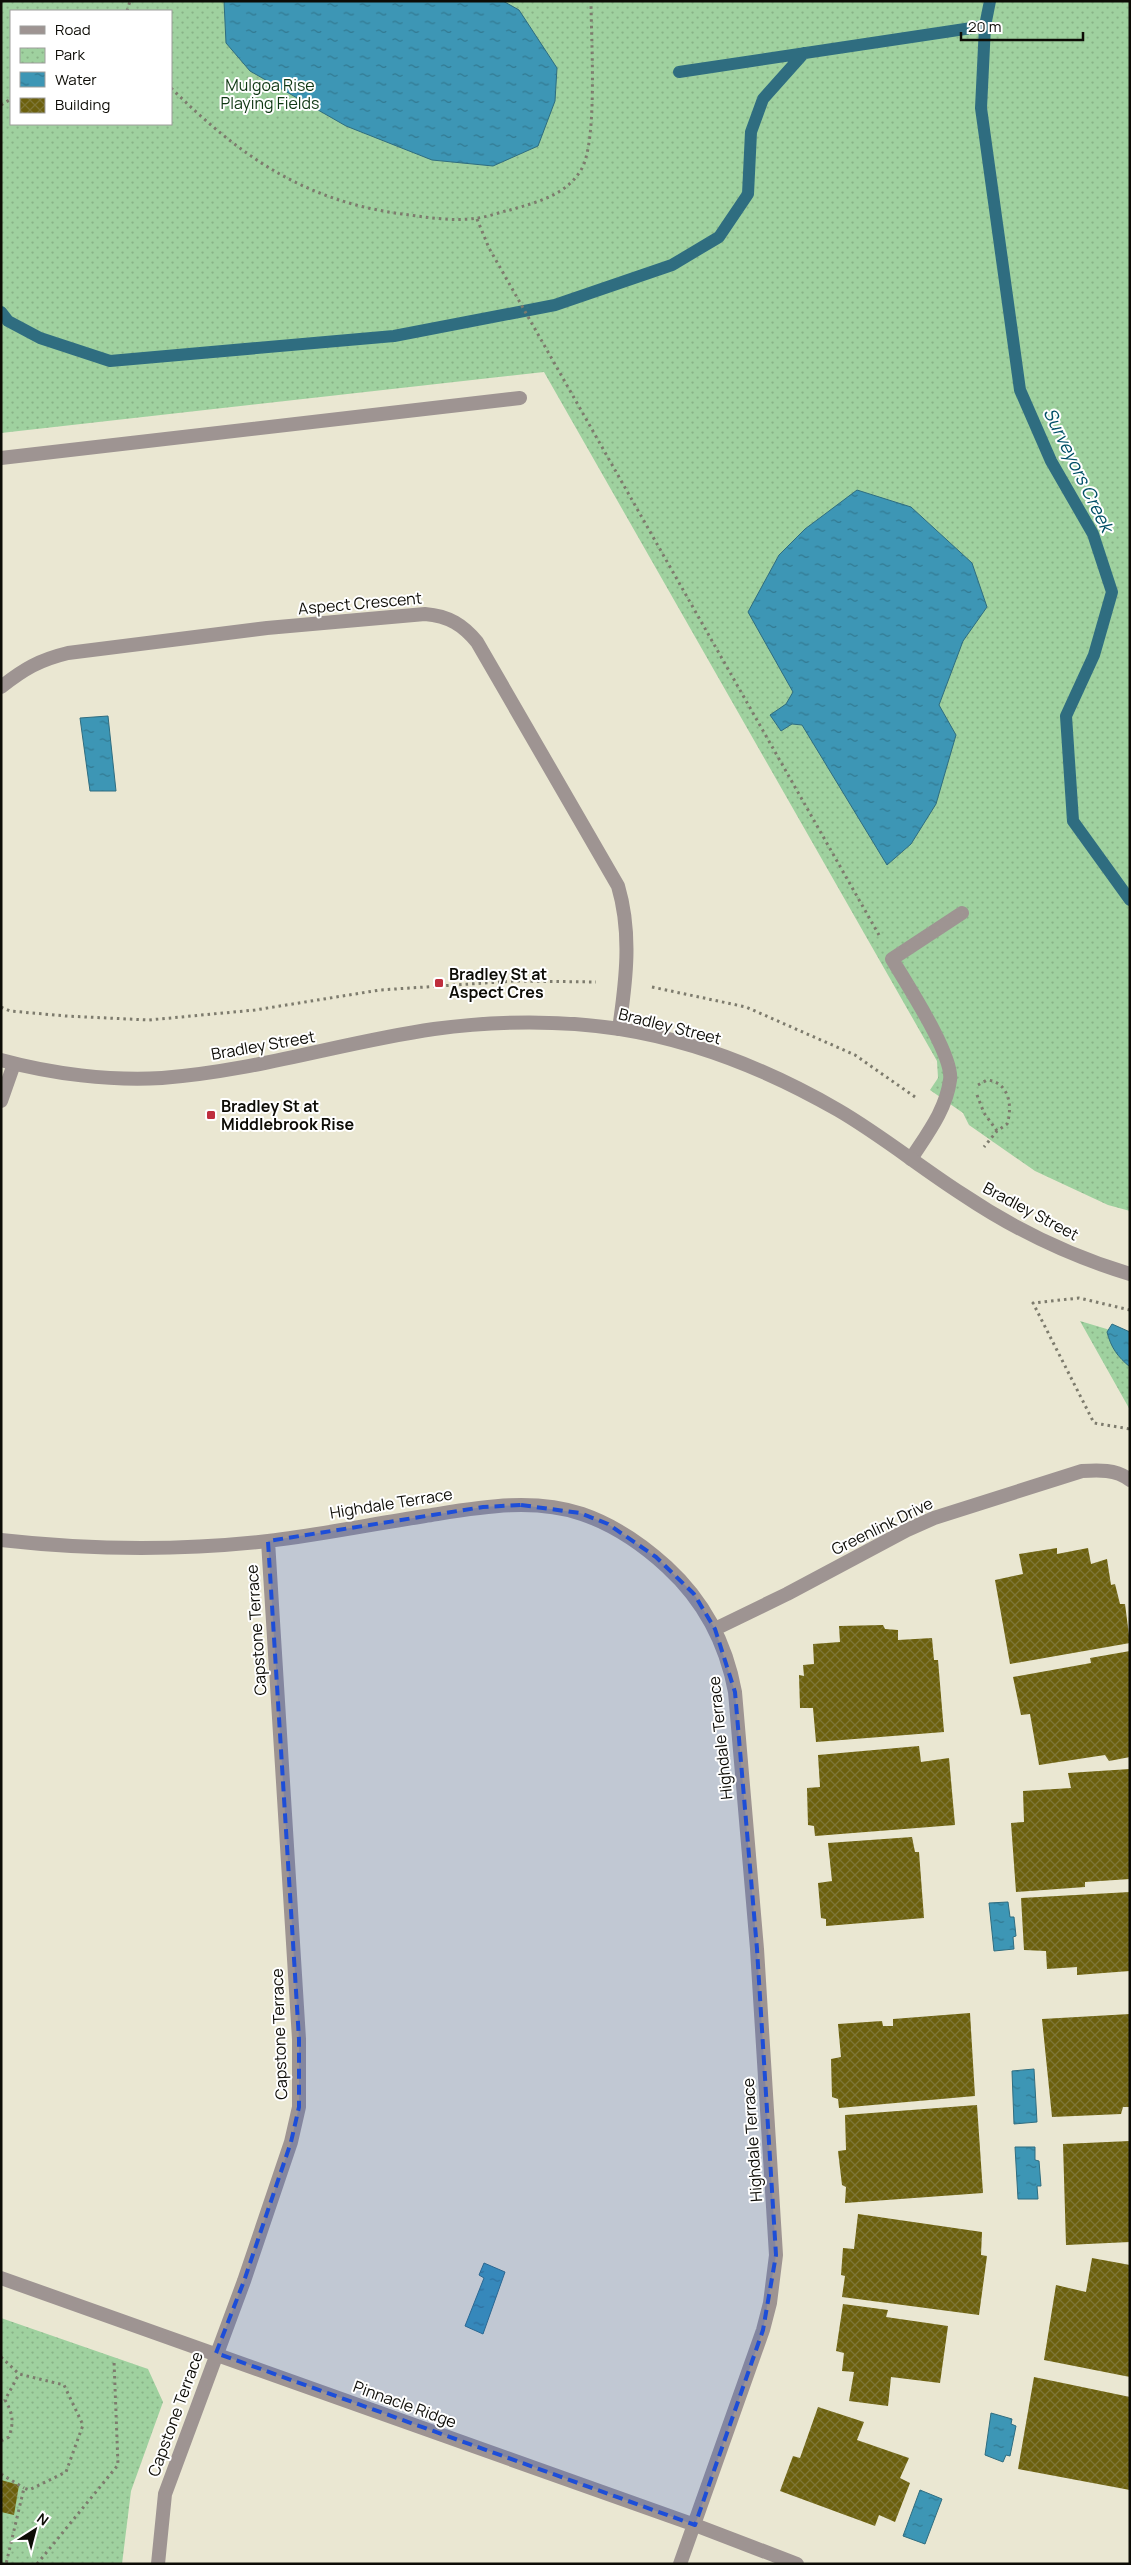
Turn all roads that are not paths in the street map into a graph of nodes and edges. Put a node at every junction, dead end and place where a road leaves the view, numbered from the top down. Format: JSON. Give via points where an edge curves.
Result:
{"nodes":[{"id":1,"x":520,"y":398,"type":"dead end"},
{"id":2,"x":1,"y":458,"type":"edge"},
{"id":3,"x":1,"y":687,"type":"edge"},
{"id":4,"x":962,"y":913,"type":"dead end"},
{"id":5,"x":619,"y":1029,"type":"junction"},
{"id":6,"x":8,"y":1062,"type":"edge"},
{"id":7,"x":1,"y":1101,"type":"edge"},
{"id":8,"x":911,"y":1159,"type":"junction"},
{"id":9,"x":1130,"y":1274,"type":"edge"},
{"id":10,"x":1130,"y":1480,"type":"edge"},
{"id":11,"x":1,"y":1540,"type":"edge"},
{"id":12,"x":268,"y":1541,"type":"junction"},
{"id":13,"x":715,"y":1629,"type":"junction"},
{"id":14,"x":1,"y":2278,"type":"edge"},
{"id":15,"x":216,"y":2354,"type":"junction"},
{"id":16,"x":694,"y":2525,"type":"junction"},
{"id":17,"x":158,"y":2564,"type":"edge"},
{"id":18,"x":680,"y":2564,"type":"edge"},
{"id":19,"x":797,"y":2564,"type":"edge"}],
"edges":[{"from":1,"to":2,"type":"street"},
{"from":3,"to":5,"type":"street","name":"Aspect Crescent","via":[[43,659],[68,654],[267,628],[425,614],[454,620],[477,642],[618,886],[626,920],[627,974]]},
{"from":4,"to":8,"type":"street","via":[[892,959],[938,1039],[951,1078],[940,1114]]},
{"from":5,"to":6,"type":"street","name":"Bradley Street","via":[[530,1023],[432,1029],[270,1063],[160,1078],[109,1077]]},
{"from":5,"to":8,"type":"street","name":"Bradley Street","via":[[727,1058],[780,1080],[839,1111]]},
{"from":6,"to":7,"type":"street"},
{"from":8,"to":9,"type":"street","name":"Bradley Street","via":[[988,1211],[1054,1246]]},
{"from":10,"to":13,"type":"street","name":"Greenlink Drive","via":[[1115,1472],[1082,1471],[934,1518]]},
{"from":11,"to":12,"type":"street","name":"Highdale Terrace","via":[[100,1549],[176,1548]]},
{"from":12,"to":13,"type":"street","name":"Highdale Terrace","via":[[483,1507],[521,1505],[580,1514],[608,1524],[656,1557],[694,1594]]},
{"from":12,"to":15,"type":"street","name":"Capstone Terrace","via":[[299,2039],[299,2107],[291,2142],[254,2254]]},
{"from":13,"to":16,"type":"street","name":"Highdale Terrace","via":[[727,1657],[735,1692],[758,1949],[776,2255],[763,2330]]},
{"from":14,"to":15,"type":"street","name":"Pinnacle Ridge"},
{"from":15,"to":16,"type":"street","name":"Pinnacle Ridge"},
{"from":15,"to":17,"type":"street","name":"Capstone Terrace","via":[[165,2494]]},
{"from":16,"to":18,"type":"street","name":"Highdale Terrace"},
{"from":16,"to":19,"type":"street","name":"Pinnacle Ridge"}]}
